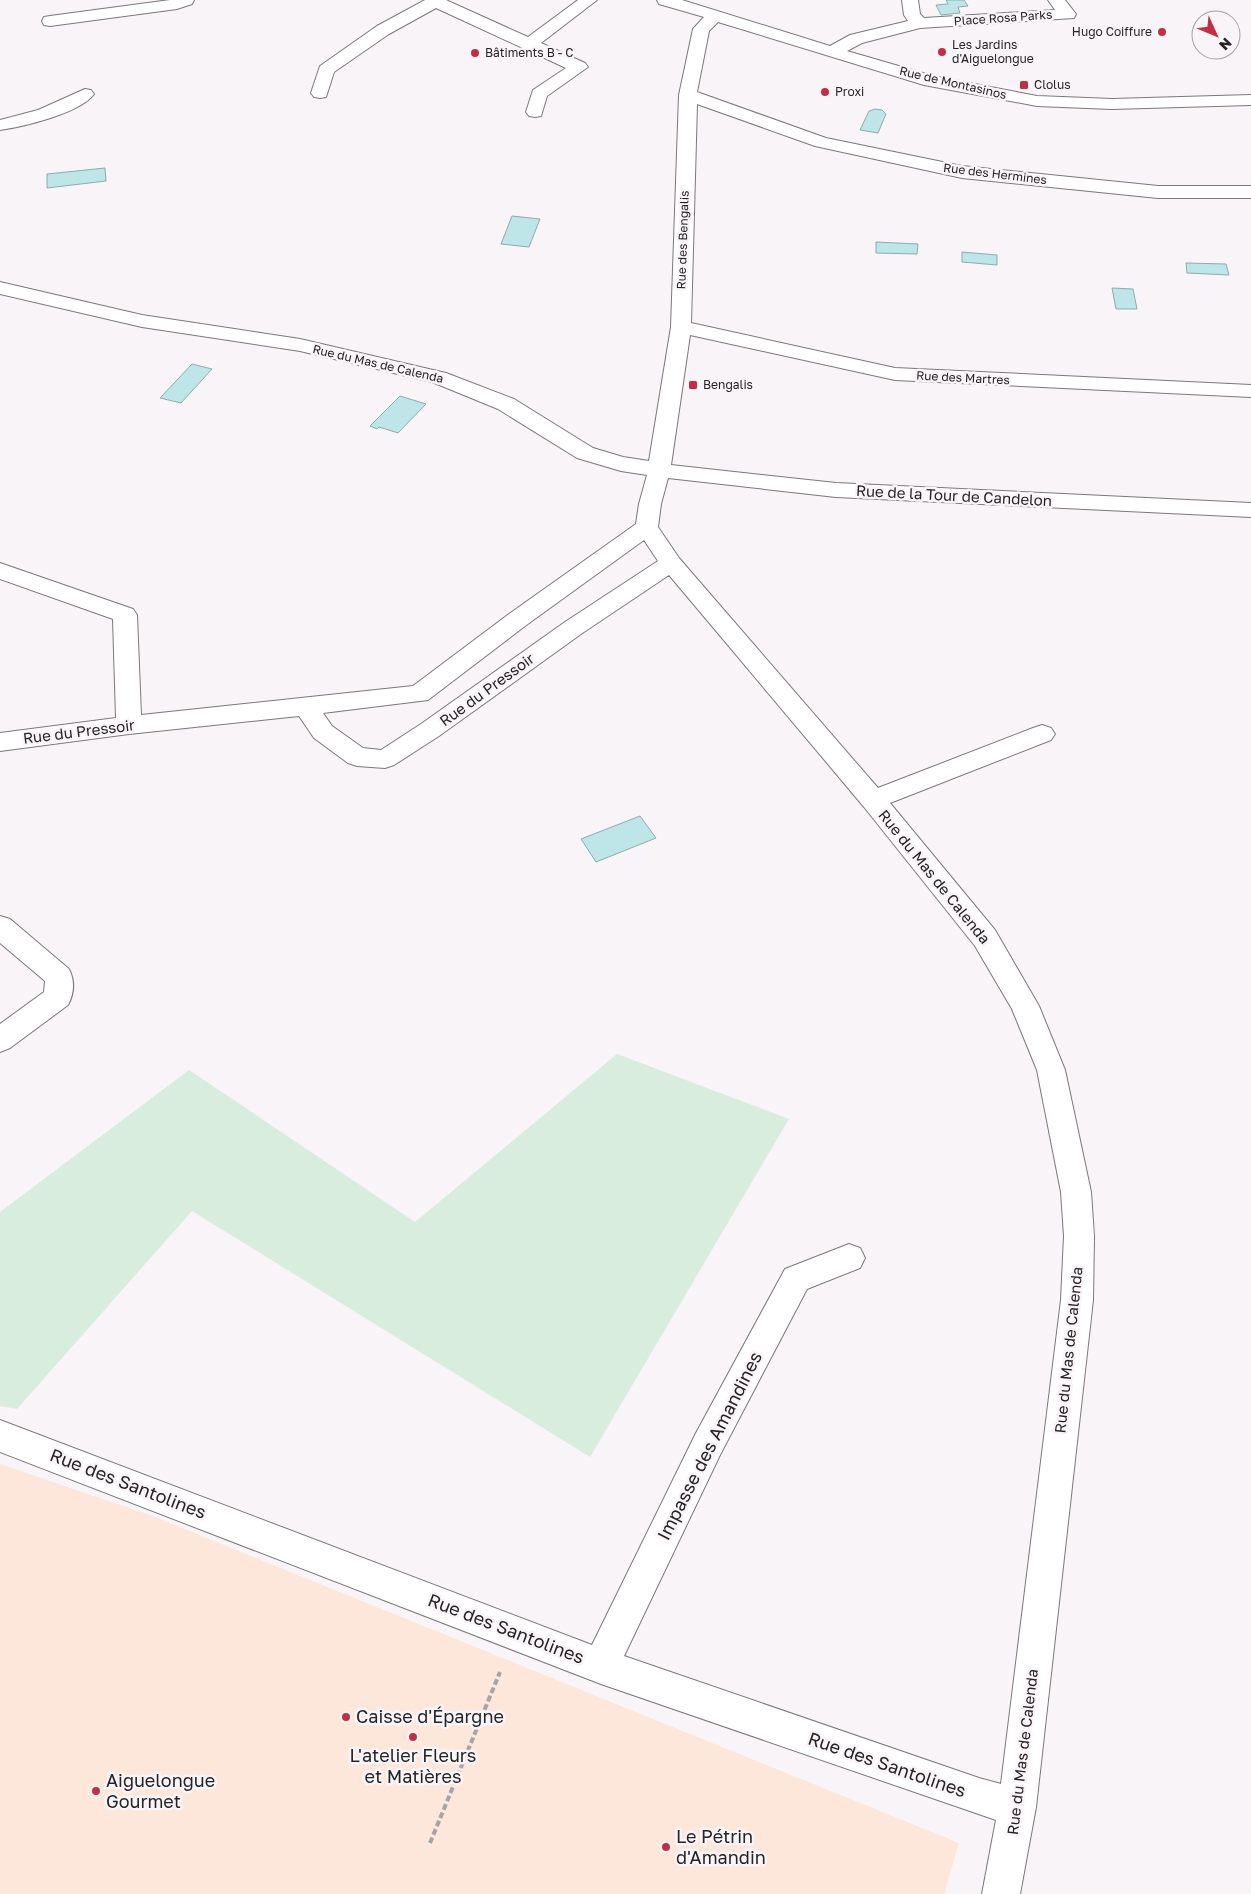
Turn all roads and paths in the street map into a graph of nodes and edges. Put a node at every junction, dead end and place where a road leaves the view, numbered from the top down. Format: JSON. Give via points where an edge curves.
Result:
{"nodes":[{"id":1,"x":186,"y":0,"type":"edge"},
{"id":2,"x":589,"y":0,"type":"edge"},
{"id":3,"x":665,"y":0,"type":"edge"},
{"id":4,"x":910,"y":0,"type":"edge"},
{"id":5,"x":1056,"y":0,"type":"edge"},
{"id":6,"x":436,"y":1,"type":"edge"},
{"id":7,"x":715,"y":16,"type":"junction"},
{"id":8,"x":50,"y":21,"type":"dead end"},
{"id":9,"x":920,"y":23,"type":"junction"},
{"id":10,"x":529,"y":44,"type":"junction"},
{"id":11,"x":832,"y":52,"type":"junction"},
{"id":12,"x":320,"y":93,"type":"dead end"},
{"id":13,"x":85,"y":94,"type":"dead end"},
{"id":14,"x":688,"y":95,"type":"junction"},
{"id":15,"x":1251,"y":100,"type":"edge"},
{"id":16,"x":535,"y":112,"type":"dead end"},
{"id":17,"x":0,"y":125,"type":"edge"},
{"id":18,"x":1251,"y":192,"type":"edge"},
{"id":19,"x":0,"y":288,"type":"edge"},
{"id":20,"x":680,"y":327,"type":"junction"},
{"id":21,"x":1251,"y":391,"type":"edge"},
{"id":22,"x":658,"y":470,"type":"junction"},
{"id":23,"x":1251,"y":510,"type":"edge"},
{"id":24,"x":647,"y":527,"type":"junction"},
{"id":25,"x":671,"y":563,"type":"junction"},
{"id":26,"x":0,"y":571,"type":"edge"},
{"id":27,"x":306,"y":707,"type":"junction"},
{"id":28,"x":129,"y":726,"type":"junction"},
{"id":29,"x":1042,"y":734,"type":"dead end"},
{"id":30,"x":0,"y":742,"type":"edge"},
{"id":31,"x":873,"y":800,"type":"junction"},
{"id":32,"x":0,"y":927,"type":"edge"},
{"id":33,"x":0,"y":1040,"type":"edge"},
{"id":34,"x":849,"y":1258,"type":"dead end"},
{"id":35,"x":0,"y":1436,"type":"edge"},
{"id":36,"x":516,"y":1633,"type":"junction"},
{"id":37,"x":601,"y":1666,"type":"junction"},
{"id":38,"x":1017,"y":1807,"type":"junction"},
{"id":39,"x":430,"y":1843,"type":"dead end"},
{"id":40,"x":1001,"y":1894,"type":"edge"}],
"edges":[{"from":1,"to":8,"type":"street","via":[[177,4]]},
{"from":2,"to":10,"type":"street"},
{"from":3,"to":7,"type":"street","name":"Rue de Montasinos"},
{"from":4,"to":9,"type":"street","via":[[912,15]]},
{"from":5,"to":9,"type":"street","name":"Place Rosa Parks","via":[[1068,14]]},
{"from":6,"to":10,"type":"street"},
{"from":6,"to":12,"type":"street","via":[[383,30],[326,70]]},
{"from":7,"to":11,"type":"street","name":"Rue de Montasinos"},
{"from":7,"to":14,"type":"street","name":"Rue des Bengalis","via":[[701,29]]},
{"from":9,"to":11,"type":"street","name":"Place Rosa Parks","via":[[856,39]]},
{"from":10,"to":16,"type":"street","via":[[579,67],[539,94]]},
{"from":11,"to":15,"type":"street","name":"Rue de Montasinos","via":[[930,81],[1037,101],[1112,104]]},
{"from":13,"to":17,"type":"street","via":[[23,122]]},
{"from":14,"to":18,"type":"street","name":"Rue des Hermines","via":[[821,142],[962,172],[1158,192]]},
{"from":14,"to":20,"type":"street","name":"Rue des Bengalis"},
{"from":19,"to":22,"type":"street","name":"Rue du Mas de Calenda","via":[[142,321],[300,345],[440,377],[506,404],[585,454]]},
{"from":20,"to":21,"type":"street","name":"Rue des Martres","via":[[895,374]]},
{"from":20,"to":22,"type":"street","name":"Rue des Bengalis"},
{"from":22,"to":23,"type":"street","name":"Rue de la Tour de Candelon","via":[[836,490]]},
{"from":22,"to":24,"type":"street"},
{"from":24,"to":25,"type":"street","name":"Rue du Mas de Calenda"},
{"from":24,"to":27,"type":"street","name":"Rue du Pressoir","via":[[618,545],[418,694]]},
{"from":25,"to":27,"type":"street","name":"Rue du Pressoir","via":[[385,759],[357,758],[323,732]]},
{"from":25,"to":31,"type":"street","name":"Rue du Mas de Calenda"},
{"from":26,"to":28,"type":"street","via":[[125,615]]},
{"from":27,"to":28,"type":"street","name":"Rue du Pressoir"},
{"from":28,"to":30,"type":"street","name":"Rue du Pressoir"},
{"from":29,"to":31,"type":"street","name":"Rue du Mas de Calenda"},
{"from":31,"to":38,"type":"street","name":"Rue du Mas de Calenda","via":[[985,938],[1025,1006],[1051,1070],[1076,1192],[1079,1236],[1077,1300]]},
{"from":32,"to":33,"type":"street","via":[[59,978],[58,997]]},
{"from":34,"to":37,"type":"street","name":"Impasse des Amandines","via":[[796,1279],[708,1444]]},
{"from":35,"to":36,"type":"street","name":"Rue des Santolines"},
{"from":36,"to":37,"type":"street","name":"Rue des Santolines"},
{"from":36,"to":39,"type":"path"},
{"from":37,"to":38,"type":"street","name":"Rue des Santolines","via":[[979,1797]]},
{"from":38,"to":40,"type":"street","name":"Rue du Mas de Calenda"}]}
